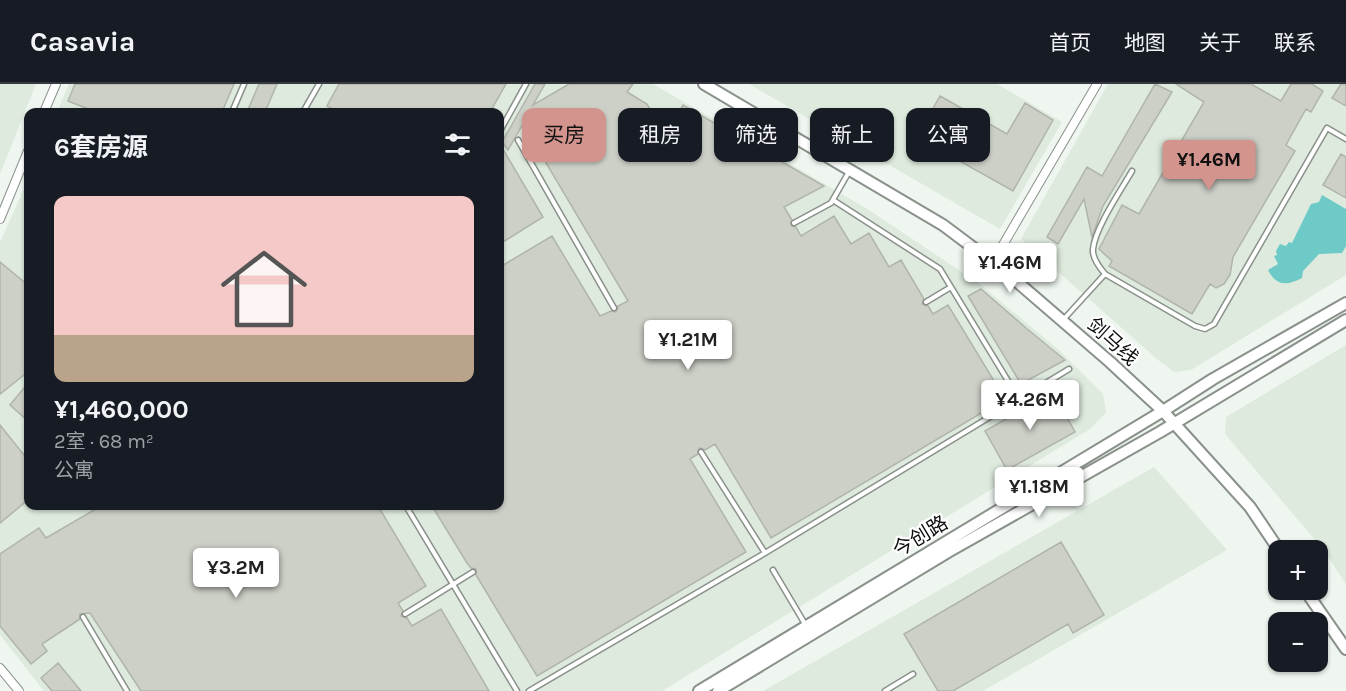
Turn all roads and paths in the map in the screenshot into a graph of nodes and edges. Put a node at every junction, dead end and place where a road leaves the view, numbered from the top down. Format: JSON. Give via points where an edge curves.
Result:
{"nodes":[{"id":1,"x":56,"y":84,"type":"edge"},
{"id":2,"x":244,"y":84,"type":"edge"},
{"id":3,"x":319,"y":84,"type":"edge"},
{"id":4,"x":526,"y":84,"type":"edge"},
{"id":5,"x":704,"y":84,"type":"edge"},
{"id":6,"x":1097,"y":84,"type":"edge"},
{"id":7,"x":47,"y":108,"type":"edge"},
{"id":8,"x":234,"y":108,"type":"edge"},
{"id":9,"x":305,"y":108,"type":"edge"},
{"id":10,"x":504,"y":124,"type":"edge"},
{"id":11,"x":1346,"y":139,"type":"edge"},
{"id":12,"x":518,"y":141,"type":"dead end"},
{"id":13,"x":24,"y":161,"type":"edge"},
{"id":14,"x":850,"y":170,"type":"junction"},
{"id":15,"x":1132,"y":171,"type":"dead end"},
{"id":16,"x":833,"y":200,"type":"junction"},
{"id":17,"x":0,"y":219,"type":"edge"},
{"id":18,"x":794,"y":224,"type":"dead end"},
{"id":19,"x":993,"y":262,"type":"junction"},
{"id":20,"x":1105,"y":274,"type":"junction"},
{"id":21,"x":951,"y":287,"type":"junction"},
{"id":22,"x":926,"y":302,"type":"dead end"},
{"id":23,"x":1346,"y":303,"type":"edge"},
{"id":24,"x":614,"y":308,"type":"dead end"},
{"id":25,"x":1346,"y":320,"type":"edge"},
{"id":26,"x":1062,"y":321,"type":"junction"},
{"id":27,"x":1070,"y":369,"type":"dead end"},
{"id":28,"x":1019,"y":399,"type":"junction"},
{"id":29,"x":1163,"y":411,"type":"junction"},
{"id":30,"x":1173,"y":424,"type":"junction"},
{"id":31,"x":701,"y":452,"type":"dead end"},
{"id":32,"x":408,"y":510,"type":"edge"},
{"id":33,"x":1272,"y":540,"type":"edge"},
{"id":34,"x":765,"y":553,"type":"junction"},
{"id":35,"x":773,"y":570,"type":"dead end"},
{"id":36,"x":473,"y":572,"type":"dead end"},
{"id":37,"x":453,"y":584,"type":"junction"},
{"id":38,"x":1312,"y":600,"type":"edge"},
{"id":39,"x":405,"y":614,"type":"dead end"},
{"id":40,"x":83,"y":617,"type":"dead end"},
{"id":41,"x":806,"y":625,"type":"junction"},
{"id":42,"x":1346,"y":649,"type":"edge"},
{"id":43,"x":0,"y":668,"type":"edge"},
{"id":44,"x":913,"y":674,"type":"dead end"},
{"id":45,"x":730,"y":688,"type":"edge"},
{"id":46,"x":19,"y":691,"type":"edge"},
{"id":47,"x":127,"y":691,"type":"edge"},
{"id":48,"x":517,"y":691,"type":"edge"},
{"id":49,"x":529,"y":691,"type":"edge"},
{"id":50,"x":699,"y":691,"type":"edge"},
{"id":51,"x":718,"y":691,"type":"edge"},
{"id":52,"x":885,"y":691,"type":"edge"}],
"edges":[{"from":1,"to":7,"type":"street"},
{"from":2,"to":8,"type":"lane"},
{"from":3,"to":9,"type":"lane"},
{"from":4,"to":10,"type":"lane"},
{"from":5,"to":14,"type":"main road","name":"剑马线"},
{"from":6,"to":19,"type":"street"},
{"from":11,"to":20,"type":"lane","via":[[1327,128],[1214,324],[1205,329],[1195,326]]},
{"from":12,"to":24,"type":"lane"},
{"from":13,"to":17,"type":"street"},
{"from":14,"to":16,"type":"lane"},
{"from":14,"to":19,"type":"main road","name":"剑马线","via":[[943,225]]},
{"from":15,"to":20,"type":"lane","via":[[1092,249]]},
{"from":16,"to":18,"type":"lane"},
{"from":16,"to":21,"type":"lane","via":[[940,269]]},
{"from":19,"to":26,"type":"main road","name":"剑马线"},
{"from":20,"to":26,"type":"lane"},
{"from":21,"to":22,"type":"lane"},
{"from":21,"to":28,"type":"lane"},
{"from":23,"to":29,"type":"main road","name":"今创路"},
{"from":25,"to":30,"type":"main road","name":"今创路"},
{"from":26,"to":29,"type":"main road","name":"剑马线"},
{"from":27,"to":28,"type":"lane"},
{"from":28,"to":34,"type":"lane"},
{"from":29,"to":30,"type":"main road","name":"剑马线"},
{"from":29,"to":41,"type":"main road","name":"今创路"},
{"from":30,"to":33,"type":"main road","name":"剑马线","via":[[1250,507]]},
{"from":30,"to":45,"type":"main road","name":"今创路","via":[[948,552]]},
{"from":31,"to":34,"type":"lane"},
{"from":32,"to":37,"type":"lane"},
{"from":34,"to":49,"type":"lane"},
{"from":35,"to":41,"type":"lane"},
{"from":36,"to":37,"type":"lane"},
{"from":37,"to":39,"type":"lane"},
{"from":37,"to":48,"type":"lane"},
{"from":38,"to":42,"type":"main road"},
{"from":40,"to":47,"type":"lane"},
{"from":41,"to":50,"type":"main road","name":"今创路"},
{"from":43,"to":46,"type":"street"},
{"from":44,"to":52,"type":"lane"},
{"from":45,"to":51,"type":"main road","name":"今创路"}]}
